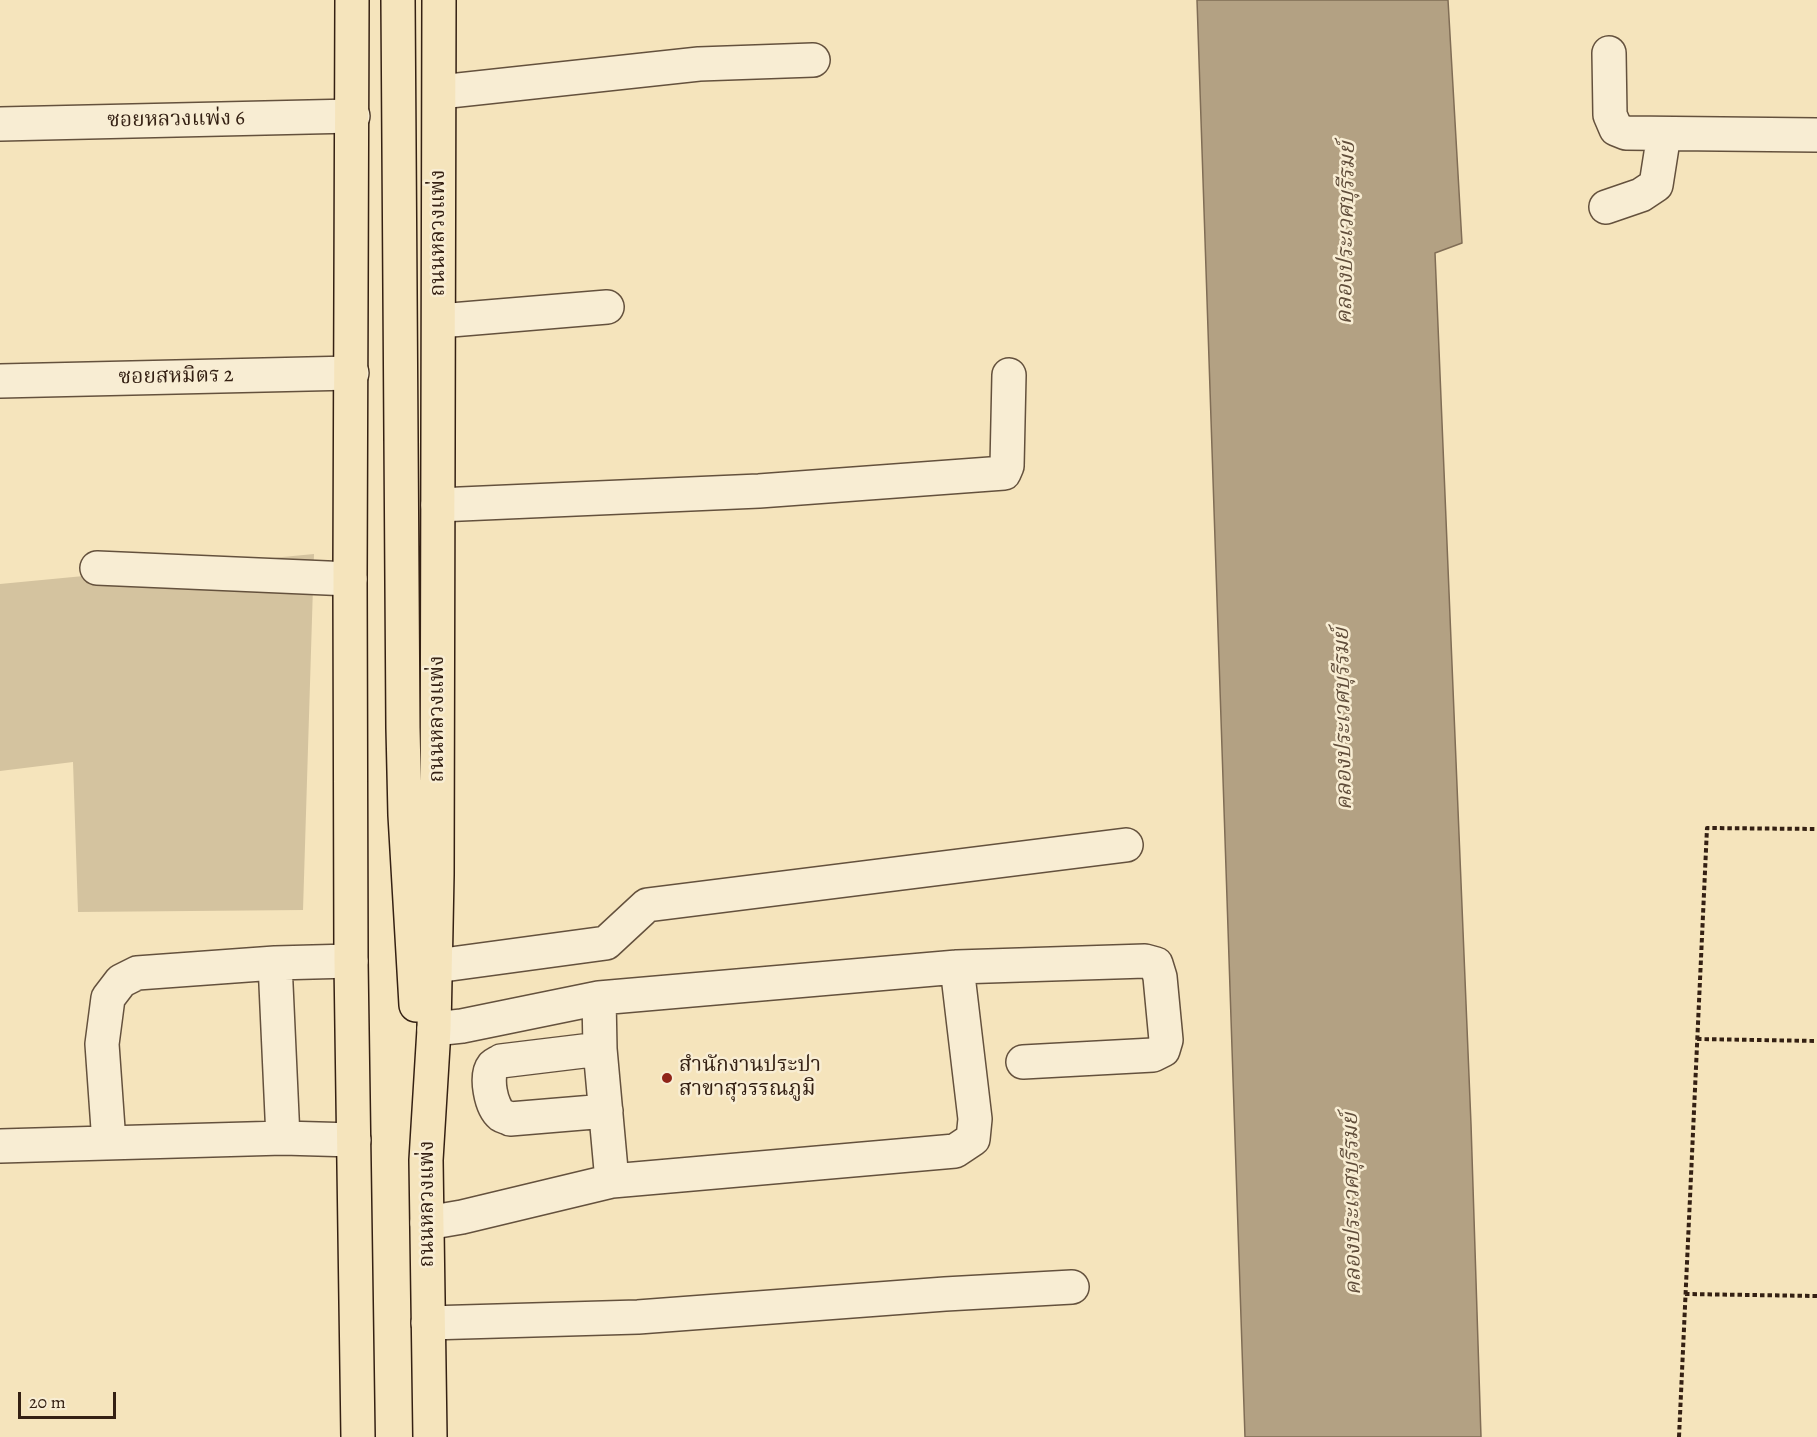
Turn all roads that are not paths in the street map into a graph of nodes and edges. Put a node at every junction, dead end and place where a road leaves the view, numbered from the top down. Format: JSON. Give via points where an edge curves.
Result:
{"nodes":[{"id":1,"x":352,"y":0,"type":"edge"},
{"id":2,"x":398,"y":0,"type":"edge"},
{"id":3,"x":440,"y":0,"type":"edge"},
{"id":4,"x":1609,"y":53,"type":"dead end"},
{"id":5,"x":813,"y":60,"type":"dead end"},
{"id":6,"x":440,"y":92,"type":"junction"},
{"id":7,"x":353,"y":116,"type":"junction"},
{"id":8,"x":0,"y":124,"type":"edge"},
{"id":9,"x":1664,"y":134,"type":"junction"},
{"id":10,"x":1817,"y":135,"type":"edge"},
{"id":11,"x":1606,"y":207,"type":"dead end"},
{"id":12,"x":607,"y":307,"type":"dead end"},
{"id":13,"x":439,"y":321,"type":"junction"},
{"id":14,"x":352,"y":373,"type":"junction"},
{"id":15,"x":1009,"y":375,"type":"dead end"},
{"id":16,"x":0,"y":381,"type":"edge"},
{"id":17,"x":438,"y":505,"type":"junction"},
{"id":18,"x":98,"y":568,"type":"dead end"},
{"id":19,"x":350,"y":579,"type":"junction"},
{"id":20,"x":1126,"y":845,"type":"dead end"},
{"id":21,"x":351,"y":961,"type":"junction"},
{"id":22,"x":274,"y":963,"type":"junction"},
{"id":23,"x":436,"y":966,"type":"junction"},
{"id":24,"x":957,"y":967,"type":"junction"},
{"id":25,"x":598,"y":998,"type":"junction"},
{"id":26,"x":434,"y":1029,"type":"junction"},
{"id":27,"x":600,"y":1049,"type":"junction"},
{"id":28,"x":1023,"y":1062,"type":"dead end"},
{"id":29,"x":606,"y":1111,"type":"junction"},
{"id":30,"x":283,"y":1138,"type":"junction"},
{"id":31,"x":354,"y":1140,"type":"junction"},
{"id":32,"x":109,"y":1143,"type":"junction"},
{"id":33,"x":0,"y":1146,"type":"edge"},
{"id":34,"x":426,"y":1160,"type":"junction"},
{"id":35,"x":612,"y":1181,"type":"junction"},
{"id":36,"x":427,"y":1223,"type":"junction"},
{"id":37,"x":1072,"y":1287,"type":"dead end"},
{"id":38,"x":428,"y":1323,"type":"junction"},
{"id":39,"x":358,"y":1437,"type":"edge"},
{"id":40,"x":430,"y":1437,"type":"edge"}],
"edges":[{"from":1,"to":7,"type":"main road"},
{"from":2,"to":34,"type":"main road","via":[[403,739]]},
{"from":3,"to":6,"type":"main road","name":"ถนนหลวงแพ่ง"},
{"from":4,"to":9,"type":"street","via":[[1610,115],[1616,129]]},
{"from":5,"to":6,"type":"street","via":[[699,64]]},
{"from":6,"to":13,"type":"main road","name":"ถนนหลวงแพ่ง"},
{"from":7,"to":8,"type":"street","name":"ซอยหลวงแพ่ง 6"},
{"from":7,"to":14,"type":"main road"},
{"from":9,"to":10,"type":"street"},
{"from":9,"to":11,"type":"street","via":[[1656,185],[1641,195]]},
{"from":12,"to":13,"type":"street"},
{"from":13,"to":17,"type":"main road","name":"ถนนหลวงแพ่ง"},
{"from":14,"to":16,"type":"street","name":"ซอยสหมิตร 2"},
{"from":14,"to":19,"type":"main road"},
{"from":15,"to":17,"type":"street","via":[[1004,473],[759,491]]},
{"from":17,"to":23,"type":"main road","name":"ถนนหลวงแพ่ง"},
{"from":18,"to":19,"type":"street"},
{"from":19,"to":21,"type":"main road"},
{"from":20,"to":23,"type":"street","via":[[647,905],[606,943]]},
{"from":21,"to":22,"type":"street"},
{"from":21,"to":31,"type":"main road"},
{"from":22,"to":30,"type":"street"},
{"from":22,"to":32,"type":"street","via":[[137,973],[121,981],[108,998],[102,1044]]},
{"from":23,"to":26,"type":"main road","name":"ถนนหลวงแพ่ง"},
{"from":24,"to":25,"type":"street"},
{"from":24,"to":28,"type":"street","via":[[1145,960],[1156,964],[1166,1040],[1163,1050],[1154,1055]]},
{"from":24,"to":35,"type":"street","via":[[975,1119],[973,1138],[955,1151]]},
{"from":25,"to":26,"type":"street"},
{"from":25,"to":27,"type":"street"},
{"from":26,"to":34,"type":"main road","name":"ถนนหลวงแพ่ง"},
{"from":27,"to":29,"type":"street"},
{"from":27,"to":29,"type":"street","via":[[501,1061],[494,1065],[489,1083],[495,1107],[510,1119]]},
{"from":29,"to":35,"type":"street"},
{"from":30,"to":31,"type":"street"},
{"from":30,"to":32,"type":"street"},
{"from":31,"to":39,"type":"main road"},
{"from":32,"to":33,"type":"street"},
{"from":34,"to":36,"type":"main road","name":"ถนนหลวงแพ่ง"},
{"from":35,"to":36,"type":"street"},
{"from":36,"to":38,"type":"main road","name":"ถนนหลวงแพ่ง"},
{"from":37,"to":38,"type":"street","via":[[638,1317]]},
{"from":38,"to":40,"type":"main road","name":"ถนนหลวงแพ่ง"}]}
